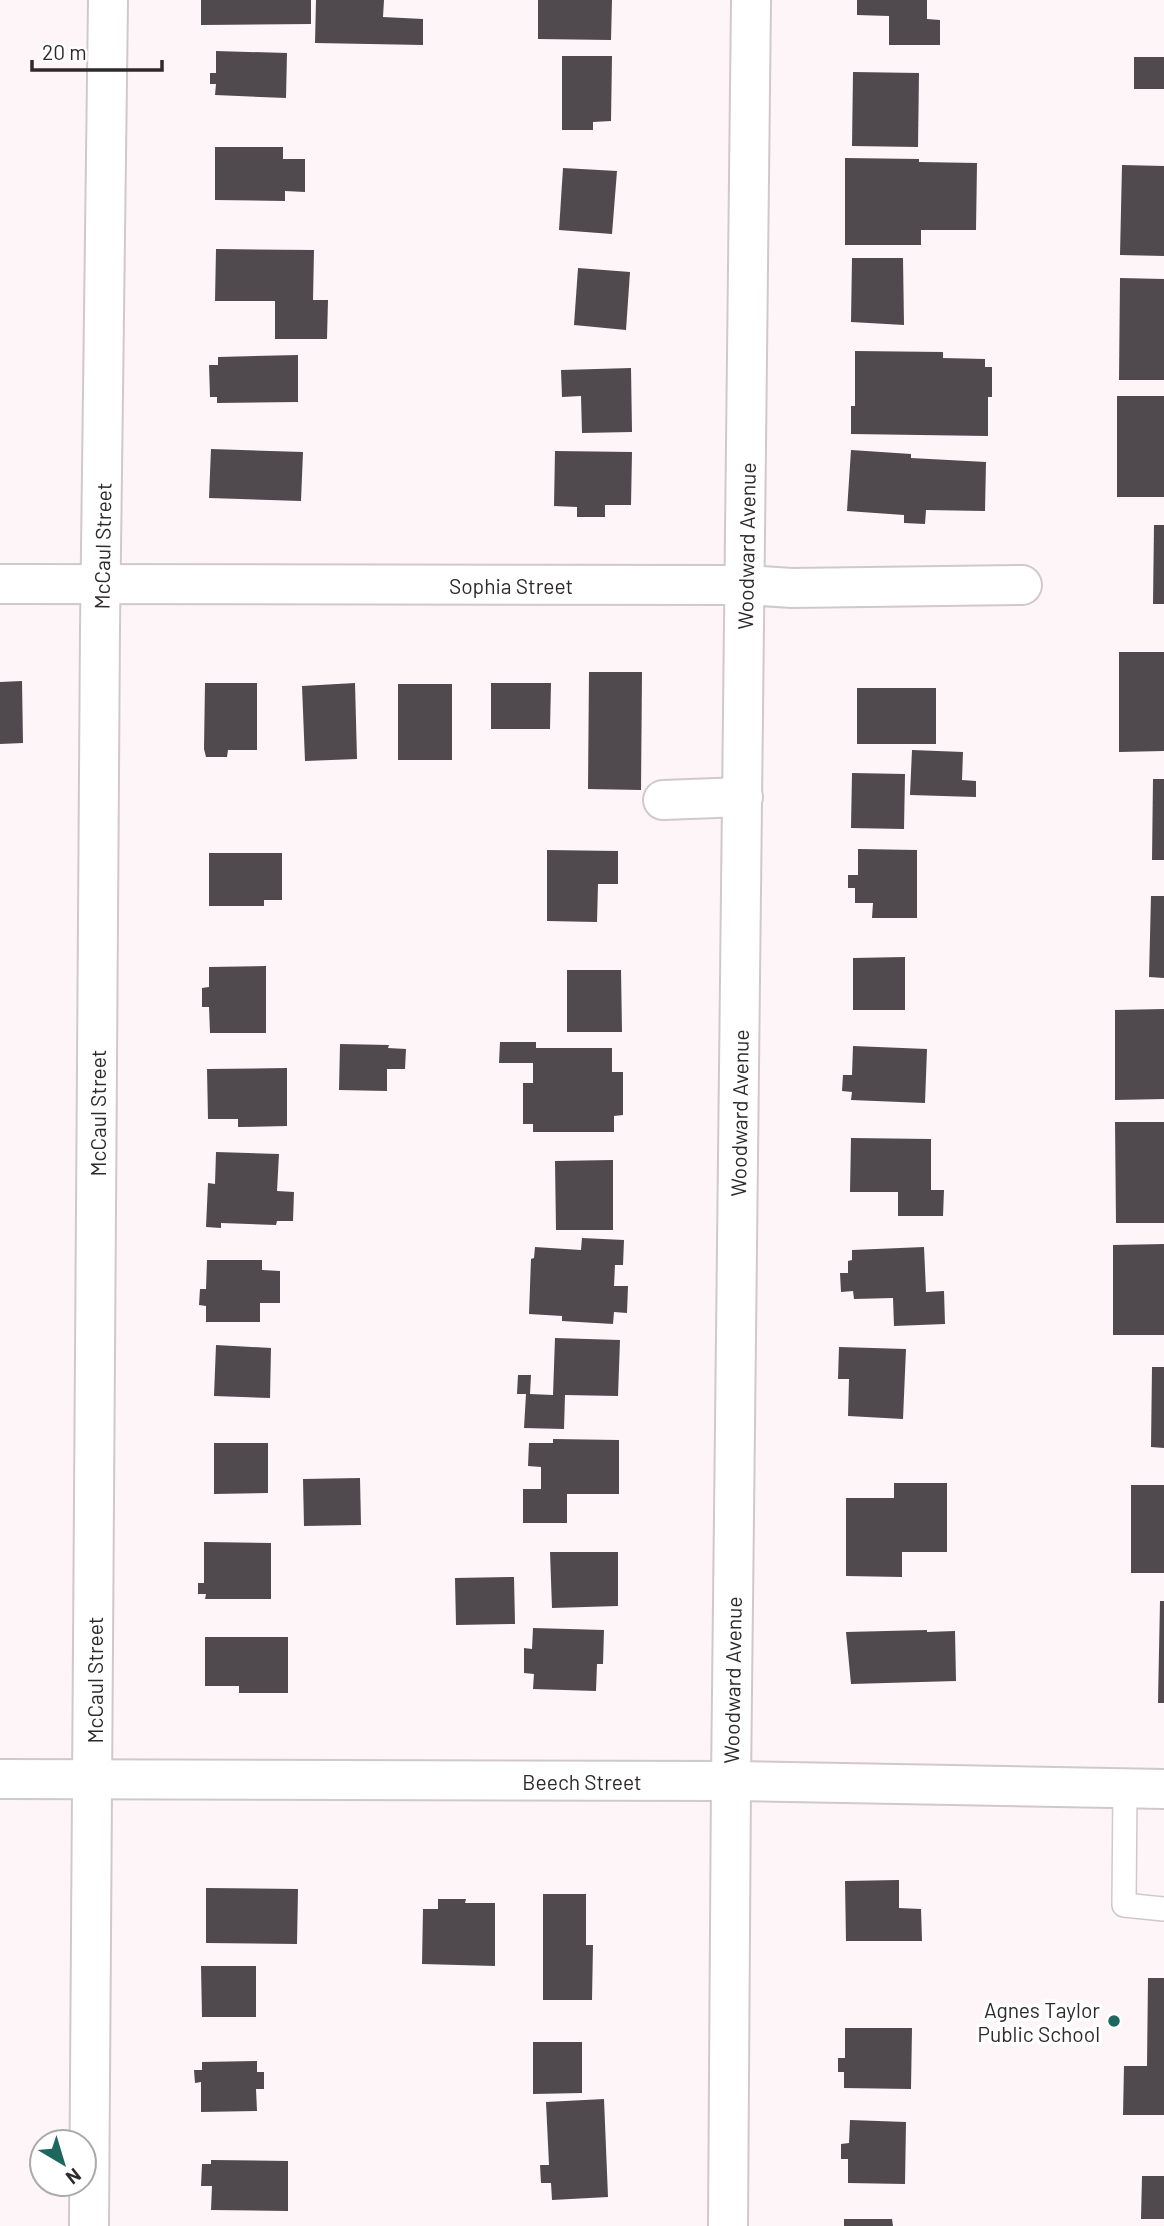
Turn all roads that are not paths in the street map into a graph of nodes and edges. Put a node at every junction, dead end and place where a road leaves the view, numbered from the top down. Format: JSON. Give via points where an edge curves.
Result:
{"nodes":[{"id":1,"x":108,"y":0,"type":"edge"},
{"id":2,"x":751,"y":0,"type":"edge"},
{"id":3,"x":0,"y":584,"type":"edge"},
{"id":4,"x":745,"y":585,"type":"junction"},
{"id":5,"x":1022,"y":585,"type":"dead end"},
{"id":6,"x":102,"y":586,"type":"junction"},
{"id":7,"x":743,"y":797,"type":"junction"},
{"id":8,"x":663,"y":800,"type":"dead end"},
{"id":9,"x":0,"y":1779,"type":"edge"},
{"id":10,"x":93,"y":1780,"type":"junction"},
{"id":11,"x":731,"y":1781,"type":"junction"},
{"id":12,"x":1125,"y":1788,"type":"junction"},
{"id":13,"x":1164,"y":1789,"type":"edge"},
{"id":14,"x":1164,"y":1909,"type":"edge"},
{"id":15,"x":89,"y":2226,"type":"edge"},
{"id":16,"x":728,"y":2226,"type":"edge"}],
"edges":[{"from":1,"to":6,"type":"street","name":"McCaul Street"},
{"from":2,"to":4,"type":"street","name":"Woodward Avenue"},
{"from":3,"to":6,"type":"street","name":"Sophia Street"},
{"from":4,"to":5,"type":"street","name":"Sophia Street"},
{"from":4,"to":6,"type":"street","name":"Sophia Street"},
{"from":4,"to":7,"type":"street","name":"Woodward Avenue"},
{"from":6,"to":10,"type":"street","name":"McCaul Street"},
{"from":7,"to":8,"type":"street"},
{"from":7,"to":11,"type":"street","name":"Woodward Avenue"},
{"from":9,"to":10,"type":"street","name":"Beech Street"},
{"from":10,"to":11,"type":"street","name":"Beech Street"},
{"from":10,"to":15,"type":"street","name":"McCaul Street"},
{"from":11,"to":12,"type":"street","name":"Beech Street"},
{"from":11,"to":16,"type":"street","name":"Woodward Avenue"},
{"from":12,"to":13,"type":"street","name":"Beech Street"},
{"from":12,"to":14,"type":"lane","via":[[1124,1905]]}]}
